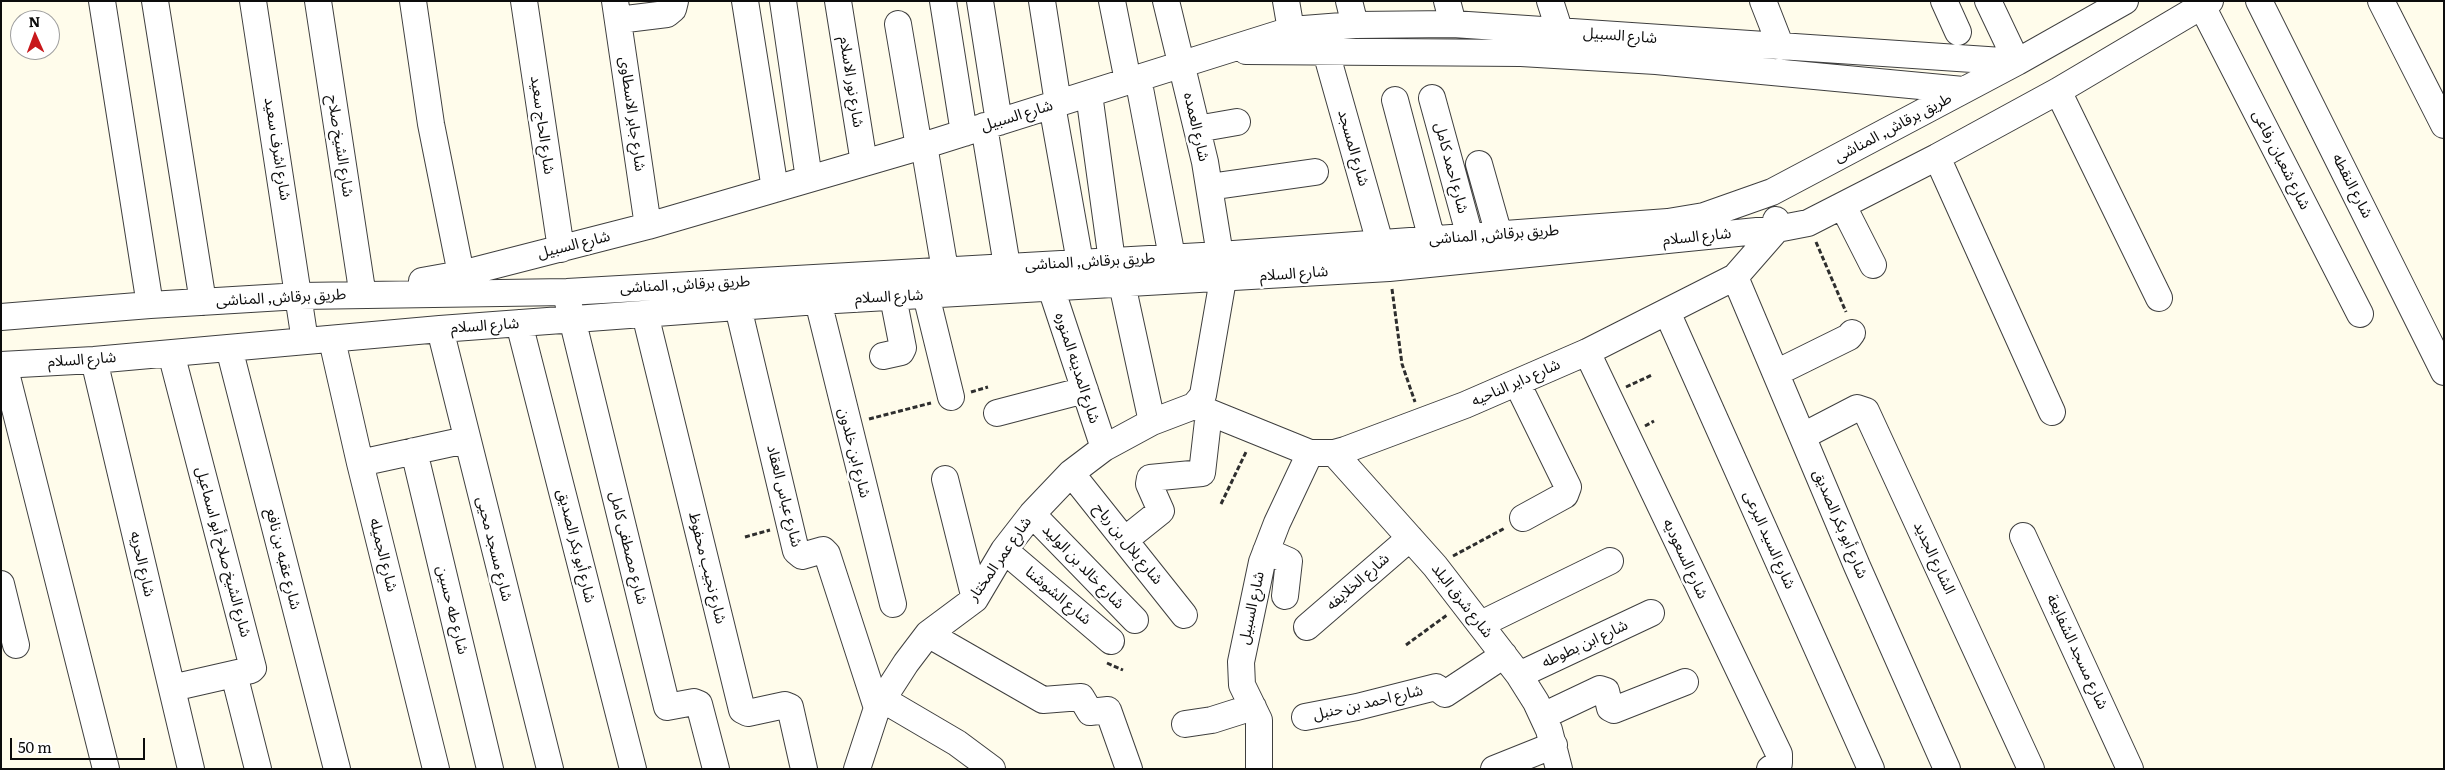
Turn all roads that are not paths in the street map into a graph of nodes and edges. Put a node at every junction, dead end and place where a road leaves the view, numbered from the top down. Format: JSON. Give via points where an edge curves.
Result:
{"nodes":[{"id":1,"x":102,"y":1,"type":"edge"},
{"id":2,"x":156,"y":1,"type":"edge"},
{"id":3,"x":254,"y":1,"type":"edge"},
{"id":4,"x":318,"y":1,"type":"edge"},
{"id":5,"x":413,"y":1,"type":"edge"},
{"id":6,"x":524,"y":1,"type":"edge"},
{"id":7,"x":676,"y":1,"type":"edge"},
{"id":8,"x":746,"y":1,"type":"edge"},
{"id":9,"x":783,"y":1,"type":"edge"},
{"id":10,"x":838,"y":1,"type":"edge"},
{"id":11,"x":943,"y":1,"type":"edge"},
{"id":12,"x":980,"y":1,"type":"edge"},
{"id":13,"x":1042,"y":1,"type":"edge"},
{"id":14,"x":1112,"y":1,"type":"edge"},
{"id":15,"x":1166,"y":1,"type":"edge"},
{"id":16,"x":1286,"y":1,"type":"edge"},
{"id":17,"x":1550,"y":1,"type":"edge"},
{"id":18,"x":1763,"y":1,"type":"edge"},
{"id":19,"x":1944,"y":1,"type":"edge"},
{"id":20,"x":1988,"y":1,"type":"edge"},
{"id":21,"x":2259,"y":1,"type":"edge"},
{"id":22,"x":2381,"y":1,"type":"edge"},
{"id":23,"x":2124,"y":2,"type":"edge"},
{"id":24,"x":2206,"y":4,"type":"edge"},
{"id":25,"x":616,"y":10,"type":"edge"},
{"id":26,"x":1352,"y":13,"type":"edge"},
{"id":27,"x":1450,"y":13,"type":"edge"},
{"id":28,"x":898,"y":24,"type":"dead end"},
{"id":29,"x":1291,"y":30,"type":"junction"},
{"id":30,"x":1560,"y":32,"type":"junction"},
{"id":31,"x":1958,"y":32,"type":"dead end"},
{"id":32,"x":1781,"y":47,"type":"junction"},
{"id":33,"x":1226,"y":51,"type":"junction"},
{"id":34,"x":1326,"y":52,"type":"junction"},
{"id":35,"x":2017,"y":62,"type":"junction"},
{"id":36,"x":1181,"y":65,"type":"junction"},
{"id":37,"x":1133,"y":80,"type":"junction"},
{"id":38,"x":1963,"y":90,"type":"junction"},
{"id":39,"x":2058,"y":91,"type":"junction"},
{"id":40,"x":1089,"y":94,"type":"junction"},
{"id":41,"x":1432,"y":98,"type":"dead end"},
{"id":42,"x":1395,"y":100,"type":"dead end"},
{"id":43,"x":1055,"y":104,"type":"junction"},
{"id":44,"x":1237,"y":122,"type":"dead end"},
{"id":45,"x":2444,"y":125,"type":"edge"},
{"id":46,"x":983,"y":127,"type":"junction"},
{"id":47,"x":1197,"y":129,"type":"junction"},
{"id":48,"x":922,"y":146,"type":"junction"},
{"id":49,"x":1937,"y":157,"type":"junction"},
{"id":50,"x":864,"y":163,"type":"junction"},
{"id":51,"x":1479,"y":164,"type":"dead end"},
{"id":52,"x":1315,"y":172,"type":"dead end"},
{"id":53,"x":809,"y":179,"type":"junction"},
{"id":54,"x":1209,"y":187,"type":"junction"},
{"id":55,"x":775,"y":189,"type":"junction"},
{"id":56,"x":1772,"y":192,"type":"junction"},
{"id":57,"x":1843,"y":206,"type":"junction"},
{"id":58,"x":648,"y":226,"type":"junction"},
{"id":59,"x":1777,"y":230,"type":"junction"},
{"id":60,"x":1499,"y":235,"type":"junction"},
{"id":61,"x":1470,"y":237,"type":"junction"},
{"id":62,"x":1432,"y":240,"type":"junction"},
{"id":63,"x":1380,"y":243,"type":"junction"},
{"id":64,"x":561,"y":248,"type":"junction"},
{"id":65,"x":1172,"y":257,"type":"junction"},
{"id":66,"x":1112,"y":260,"type":"junction"},
{"id":67,"x":1080,"y":262,"type":"junction"},
{"id":68,"x":1223,"y":263,"type":"junction"},
{"id":69,"x":1873,"y":265,"type":"dead end"},
{"id":70,"x":945,"y":270,"type":"junction"},
{"id":71,"x":462,"y":274,"type":"junction"},
{"id":72,"x":1735,"y":277,"type":"junction"},
{"id":73,"x":1009,"y":278,"type":"junction"},
{"id":74,"x":1122,"y":284,"type":"junction"},
{"id":75,"x":1051,"y":288,"type":"junction"},
{"id":76,"x":362,"y":290,"type":"junction"},
{"id":77,"x":566,"y":292,"type":"junction"},
{"id":78,"x":335,"y":295,"type":"junction"},
{"id":79,"x":926,"y":295,"type":"junction"},
{"id":80,"x":300,"y":296,"type":"junction"},
{"id":81,"x":893,"y":297,"type":"junction"},
{"id":82,"x":2159,"y":298,"type":"dead end"},
{"id":83,"x":818,"y":301,"type":"junction"},
{"id":84,"x":204,"y":302,"type":"junction"},
{"id":85,"x":150,"y":305,"type":"junction"},
{"id":86,"x":738,"y":307,"type":"junction"},
{"id":87,"x":1667,"y":312,"type":"junction"},
{"id":88,"x":645,"y":314,"type":"junction"},
{"id":89,"x":2360,"y":314,"type":"dead end"},
{"id":90,"x":1,"y":317,"type":"edge"},
{"id":91,"x":571,"y":318,"type":"junction"},
{"id":92,"x":519,"y":323,"type":"junction"},
{"id":93,"x":440,"y":329,"type":"junction"},
{"id":94,"x":1852,"y":333,"type":"road end"},
{"id":95,"x":332,"y":340,"type":"junction"},
{"id":96,"x":305,"y":341,"type":"junction"},
{"id":97,"x":229,"y":348,"type":"junction"},
{"id":98,"x":1587,"y":352,"type":"junction"},
{"id":99,"x":171,"y":354,"type":"junction"},
{"id":100,"x":883,"y":356,"type":"dead end"},
{"id":101,"x":94,"y":360,"type":"junction"},
{"id":102,"x":3,"y":365,"type":"edge"},
{"id":103,"x":1776,"y":372,"type":"junction"},
{"id":104,"x":2444,"y":372,"type":"edge"},
{"id":105,"x":1517,"y":382,"type":"junction"},
{"id":106,"x":1085,"y":390,"type":"junction"},
{"id":107,"x":951,"y":398,"type":"road end"},
{"id":108,"x":1201,"y":409,"type":"junction"},
{"id":109,"x":2052,"y":412,"type":"dead end"},
{"id":110,"x":997,"y":413,"type":"dead end"},
{"id":111,"x":1152,"y":422,"type":"junction"},
{"id":112,"x":1803,"y":436,"type":"junction"},
{"id":113,"x":466,"y":440,"type":"junction"},
{"id":114,"x":1104,"y":448,"type":"junction"},
{"id":115,"x":414,"y":451,"type":"junction"},
{"id":116,"x":1322,"y":453,"type":"junction"},
{"id":117,"x":360,"y":463,"type":"junction"},
{"id":118,"x":1071,"y":473,"type":"junction"},
{"id":119,"x":945,"y":479,"type":"dead end"},
{"id":120,"x":1032,"y":514,"type":"junction"},
{"id":121,"x":1522,"y":518,"type":"road end"},
{"id":122,"x":2023,"y":536,"type":"dead end"},
{"id":123,"x":1410,"y":538,"type":"junction"},
{"id":124,"x":1126,"y":540,"type":"junction"},
{"id":125,"x":1004,"y":550,"type":"junction"},
{"id":126,"x":1266,"y":551,"type":"junction"},
{"id":127,"x":1610,"y":561,"type":"dead end"},
{"id":128,"x":1,"y":584,"type":"edge"},
{"id":129,"x":1285,"y":596,"type":"dead end"},
{"id":130,"x":975,"y":600,"type":"junction"},
{"id":131,"x":893,"y":604,"type":"dead end"},
{"id":132,"x":1651,"y":613,"type":"dead end"},
{"id":133,"x":1184,"y":615,"type":"dead end"},
{"id":134,"x":1135,"y":620,"type":"dead end"},
{"id":135,"x":1481,"y":624,"type":"junction"},
{"id":136,"x":1307,"y":627,"type":"dead end"},
{"id":137,"x":928,"y":634,"type":"junction"},
{"id":138,"x":1111,"y":641,"type":"dead end"},
{"id":139,"x":16,"y":645,"type":"dead end"},
{"id":140,"x":1512,"y":665,"type":"junction"},
{"id":141,"x":234,"y":674,"type":"junction"},
{"id":142,"x":1685,"y":682,"type":"dead end"},
{"id":143,"x":172,"y":688,"type":"junction"},
{"id":144,"x":880,"y":704,"type":"junction"},
{"id":145,"x":1253,"y":707,"type":"junction"},
{"id":146,"x":1543,"y":716,"type":"junction"},
{"id":147,"x":1305,"y":717,"type":"dead end"},
{"id":148,"x":1184,"y":724,"type":"dead end"},
{"id":149,"x":1557,"y":757,"type":"edge"},
{"id":150,"x":1773,"y":767,"type":"edge"},
{"id":151,"x":106,"y":769,"type":"edge"},
{"id":152,"x":191,"y":769,"type":"edge"},
{"id":153,"x":258,"y":769,"type":"edge"},
{"id":154,"x":337,"y":769,"type":"edge"},
{"id":155,"x":436,"y":769,"type":"edge"},
{"id":156,"x":490,"y":769,"type":"edge"},
{"id":157,"x":550,"y":769,"type":"edge"},
{"id":158,"x":633,"y":769,"type":"edge"},
{"id":159,"x":716,"y":769,"type":"edge"},
{"id":160,"x":804,"y":769,"type":"edge"},
{"id":161,"x":857,"y":769,"type":"edge"},
{"id":162,"x":992,"y":769,"type":"edge"},
{"id":163,"x":1129,"y":769,"type":"edge"},
{"id":164,"x":1260,"y":769,"type":"edge"},
{"id":165,"x":1494,"y":769,"type":"edge"},
{"id":166,"x":1871,"y":769,"type":"edge"},
{"id":167,"x":1947,"y":769,"type":"edge"},
{"id":168,"x":2031,"y":769,"type":"edge"},
{"id":169,"x":2130,"y":769,"type":"edge"}],
"edges":[{"from":1,"to":85,"type":"street"},
{"from":2,"to":84,"type":"street"},
{"from":3,"to":80,"type":"street","name":"شارع اشرف سعيد"},
{"from":4,"to":76,"type":"street","name":"شارع الشيخ صلاح"},
{"from":5,"to":71,"type":"street","via":[[431,124]]},
{"from":6,"to":64,"type":"street","name":"شارع الحاج سعيد"},
{"from":7,"to":25,"type":"street","via":[[666,14]]},
{"from":8,"to":55,"type":"street"},
{"from":9,"to":53,"type":"street"},
{"from":10,"to":50,"type":"street","name":"شارع نور الاسلام"},
{"from":11,"to":46,"type":"street"},
{"from":12,"to":46,"type":"street"},
{"from":13,"to":43,"type":"street"},
{"from":14,"to":37,"type":"street"},
{"from":15,"to":36,"type":"street","name":"شارع العمده"},
{"from":16,"to":29,"type":"street"},
{"from":17,"to":30,"type":"street"},
{"from":18,"to":32,"type":"street"},
{"from":19,"to":31,"type":"street"},
{"from":20,"to":35,"type":"street"},
{"from":21,"to":104,"type":"street","name":"شارع النقطه"},
{"from":22,"to":45,"type":"street"},
{"from":23,"to":35,"type":"street","name":"طريق برقاش, المناشى"},
{"from":24,"to":39,"type":"street"},
{"from":24,"to":89,"type":"street","name":"شارع شعبان رفاعى"},
{"from":25,"to":58,"type":"street","name":"شارع جابر الاسطاوى"},
{"from":26,"to":27,"type":"street","name":"شارع السبيل"},
{"from":26,"to":29,"type":"street","name":"شارع السبيل"},
{"from":27,"to":30,"type":"street","name":"شارع السبيل"},
{"from":28,"to":48,"type":"street"},
{"from":29,"to":33,"type":"street","name":"شارع السبيل"},
{"from":30,"to":32,"type":"street","name":"شارع السبيل"},
{"from":32,"to":35,"type":"street","name":"شارع السبيل"},
{"from":33,"to":34,"type":"street","name":"شارع السبيل"},
{"from":33,"to":36,"type":"street","name":"شارع السبيل"},
{"from":34,"to":38,"type":"street","name":"شارع السبيل","via":[[1473,52],[1656,61]]},
{"from":34,"to":63,"type":"street","name":"شارع المسجد"},
{"from":35,"to":38,"type":"street","name":"طريق برقاش, المناشى"},
{"from":36,"to":37,"type":"street","name":"شارع السبيل"},
{"from":36,"to":47,"type":"street","name":"شارع العمده"},
{"from":37,"to":40,"type":"street","name":"شارع السبيل"},
{"from":37,"to":65,"type":"street"},
{"from":38,"to":56,"type":"street","name":"طريق برقاش, المناشى"},
{"from":39,"to":49,"type":"street"},
{"from":39,"to":82,"type":"street"},
{"from":40,"to":43,"type":"street","name":"شارع السبيل"},
{"from":40,"to":66,"type":"street"},
{"from":41,"to":61,"type":"street","name":"شارع احمد كامل"},
{"from":42,"to":62,"type":"street"},
{"from":43,"to":46,"type":"street","name":"شارع السبيل"},
{"from":43,"to":67,"type":"street"},
{"from":44,"to":47,"type":"street"},
{"from":46,"to":48,"type":"street","name":"شارع السبيل"},
{"from":46,"to":73,"type":"street"},
{"from":47,"to":54,"type":"street","name":"شارع العمده"},
{"from":48,"to":50,"type":"street","name":"شارع السبيل"},
{"from":48,"to":70,"type":"street"},
{"from":49,"to":57,"type":"street"},
{"from":49,"to":109,"type":"street"},
{"from":50,"to":53,"type":"street","name":"شارع السبيل"},
{"from":51,"to":60,"type":"street"},
{"from":52,"to":54,"type":"street"},
{"from":53,"to":55,"type":"street","name":"شارع السبيل"},
{"from":54,"to":68,"type":"street","name":"شارع العمده"},
{"from":55,"to":58,"type":"street","name":"شارع السبيل"},
{"from":56,"to":59,"type":"street"},
{"from":56,"to":60,"type":"street","name":"طريق برقاش, المناشى","via":[[1712,213],[1668,222]]},
{"from":57,"to":59,"type":"street","via":[[1808,223]]},
{"from":57,"to":69,"type":"street"},
{"from":58,"to":64,"type":"street","name":"شارع السبيل"},
{"from":59,"to":68,"type":"street","name":"شارع السلام","via":[[1389,268]]},
{"from":59,"to":72,"type":"street","name":"شارع داير الناحيه"},
{"from":60,"to":61,"type":"street","name":"طريق برقاش, المناشى"},
{"from":61,"to":62,"type":"street","name":"طريق برقاش, المناشى"},
{"from":62,"to":63,"type":"street","name":"طريق برقاش, المناشى"},
{"from":63,"to":68,"type":"street","name":"طريق برقاش, المناشى"},
{"from":64,"to":71,"type":"street","name":"شارع السبيل"},
{"from":65,"to":66,"type":"street","name":"طريق برقاش, المناشى"},
{"from":65,"to":68,"type":"street","name":"طريق برقاش, المناشى"},
{"from":66,"to":67,"type":"street","name":"طريق برقاش, المناشى"},
{"from":67,"to":73,"type":"street","name":"طريق برقاش, المناشى"},
{"from":68,"to":74,"type":"street","name":"شارع السلام"},
{"from":68,"to":108,"type":"street"},
{"from":70,"to":73,"type":"street","name":"طريق برقاش, المناشى"},
{"from":70,"to":77,"type":"street","name":"طريق برقاش, المناشى"},
{"from":71,"to":76,"type":"street","name":"شارع السبيل"},
{"from":72,"to":87,"type":"street","name":"شارع داير الناحيه"},
{"from":72,"to":103,"type":"street","name":"شارع أبو بكر الصديق"},
{"from":73,"to":75,"type":"street","name":"شارع السلام"},
{"from":73,"to":79,"type":"street","name":"شارع السلام"},
{"from":74,"to":75,"type":"street","name":"شارع السلام"},
{"from":74,"to":111,"type":"street"},
{"from":75,"to":106,"type":"street","name":"شارع المدينه المنوره"},
{"from":76,"to":78,"type":"street","name":"شارع السبيل"},
{"from":77,"to":78,"type":"street","name":"طريق برقاش, المناشى"},
{"from":77,"to":91,"type":"street","name":"شارع مصطفى كامل"},
{"from":78,"to":80,"type":"street","name":"طريق برقاش, المناشى"},
{"from":79,"to":81,"type":"street","name":"شارع السلام"},
{"from":79,"to":107,"type":"street"},
{"from":80,"to":84,"type":"street","name":"طريق برقاش, المناشى"},
{"from":80,"to":96,"type":"street","name":"شارع اشرف سعيد"},
{"from":81,"to":83,"type":"street","name":"شارع السلام"},
{"from":81,"to":100,"type":"street","via":[[903,348],[901,352]]},
{"from":83,"to":86,"type":"street","name":"شارع السلام"},
{"from":83,"to":131,"type":"street","name":"شارع ابن خلدون"},
{"from":84,"to":85,"type":"street","name":"طريق برقاش, المناشى"},
{"from":85,"to":90,"type":"street","name":"طريق برقاش, المناشى"},
{"from":86,"to":88,"type":"street","name":"شارع السلام"},
{"from":86,"to":144,"type":"street","name":"شارع عباس العقاد","via":[[796,551],[802,556],[823,550],[827,553]]},
{"from":87,"to":98,"type":"street","name":"شارع داير الناحيه"},
{"from":87,"to":166,"type":"street","name":"شارع السيد البرعى"},
{"from":88,"to":91,"type":"street","name":"شارع السلام"},
{"from":88,"to":160,"type":"street","name":"شارع نجيب محفوظ","via":[[742,710],[746,713],[785,705],[790,708]]},
{"from":91,"to":92,"type":"street","name":"شارع السلام"},
{"from":91,"to":159,"type":"street","name":"شارع مصطفى كامل","via":[[667,706],[699,704]]},
{"from":92,"to":93,"type":"street","name":"شارع السلام"},
{"from":92,"to":158,"type":"street","name":"شارع أبو بكر الصديق"},
{"from":93,"to":95,"type":"street","name":"شارع السلام"},
{"from":93,"to":113,"type":"street","name":"شارع مسجد محيى"},
{"from":94,"to":103,"type":"street"},
{"from":95,"to":96,"type":"street","name":"شارع السلام"},
{"from":95,"to":117,"type":"street","name":"شارع الجميله"},
{"from":96,"to":97,"type":"street","name":"شارع السلام"},
{"from":97,"to":99,"type":"street","name":"شارع السلام"},
{"from":97,"to":154,"type":"street","name":"شارع عقبه بن نافع"},
{"from":98,"to":105,"type":"street","name":"شارع داير الناحيه"},
{"from":98,"to":150,"type":"street","name":"شارع السعوديه","via":[[1779,754],[1780,760]]},
{"from":99,"to":101,"type":"street","name":"شارع السلام"},
{"from":99,"to":141,"type":"street","name":"شارع الشيخ صلاح أبو اسماعيل","via":[[253,668]]},
{"from":101,"to":102,"type":"street","name":"شارع السلام"},
{"from":101,"to":143,"type":"street","name":"شارع الحريه"},
{"from":102,"to":151,"type":"street"},
{"from":103,"to":112,"type":"street","name":"شارع أبو بكر الصديق"},
{"from":105,"to":116,"type":"street","name":"شارع داير الناحيه","via":[[1422,422]]},
{"from":105,"to":121,"type":"street","via":[[1568,487],[1565,495]]},
{"from":106,"to":110,"type":"street"},
{"from":106,"to":114,"type":"street","name":"شارع المدينه المنوره"},
{"from":108,"to":111,"type":"street","name":"شارع عمر المختار"},
{"from":108,"to":116,"type":"street","via":[[1256,432]]},
{"from":108,"to":124,"type":"street","via":[[1202,473],[1150,478],[1149,484],[1161,511]]},
{"from":111,"to":114,"type":"street","name":"شارع عمر المختار"},
{"from":112,"to":167,"type":"street","name":"شارع أبو بكر الصديق"},
{"from":112,"to":168,"type":"street","name":"الشارع الجديد","via":[[1857,408],[1866,411]]},
{"from":113,"to":115,"type":"street"},
{"from":113,"to":157,"type":"street","name":"شارع مسجد محيى"},
{"from":114,"to":118,"type":"street","name":"شارع عمر المختار"},
{"from":115,"to":117,"type":"street"},
{"from":115,"to":156,"type":"street","name":"شارع طه حسين"},
{"from":116,"to":123,"type":"street","name":"شارع شرق البلد"},
{"from":116,"to":126,"type":"street","name":"شارع السبيل"},
{"from":117,"to":155,"type":"street","name":"شارع الجميله"},
{"from":118,"to":120,"type":"street","name":"شارع عمر المختار"},
{"from":118,"to":124,"type":"street","name":"شارع بلال بن رباح"},
{"from":119,"to":130,"type":"street"},
{"from":120,"to":125,"type":"street","name":"شارع عمر المختار"},
{"from":120,"to":134,"type":"street","name":"شارع خالد بن الوليد"},
{"from":122,"to":169,"type":"street","name":"شارع مسجد الشفايعة"},
{"from":123,"to":135,"type":"street","name":"شارع شرق البلد"},
{"from":123,"to":136,"type":"street","name":"شارع الخلايفه"},
{"from":124,"to":133,"type":"street","name":"شارع بلال بن رباح"},
{"from":125,"to":130,"type":"street","name":"شارع عمر المختار"},
{"from":125,"to":138,"type":"street","name":"شارع الشوشنا"},
{"from":126,"to":129,"type":"street","via":[[1288,561]]},
{"from":126,"to":145,"type":"street","name":"شارع السبيل","via":[[1256,584],[1240,672],[1244,691]]},
{"from":127,"to":135,"type":"street"},
{"from":128,"to":139,"type":"street"},
{"from":130,"to":137,"type":"street","name":"شارع عمر المختار"},
{"from":132,"to":140,"type":"street","name":"شارع ابن بطوطه"},
{"from":135,"to":140,"type":"street","name":"شارع شرق البلد"},
{"from":137,"to":144,"type":"street","name":"شارع عمر المختار"},
{"from":137,"to":163,"type":"street","via":[[1043,700],[1081,697],[1091,712],[1110,712]]},
{"from":140,"to":146,"type":"street","name":"شارع شرق البلد"},
{"from":140,"to":147,"type":"street","name":"شارع احمد بن حنبل","via":[[1445,694],[1436,687]]},
{"from":141,"to":143,"type":"street","name":"شارع الشيخ صلاح أبو اسماعيل"},
{"from":141,"to":153,"type":"street"},
{"from":142,"to":146,"type":"street","via":[[1614,710],[1610,708],[1606,691],[1600,689]]},
{"from":143,"to":152,"type":"street","name":"شارع الحريه"},
{"from":144,"to":161,"type":"street","name":"شارع عمر المختار"},
{"from":144,"to":162,"type":"street","via":[[957,744]]},
{"from":145,"to":148,"type":"street","via":[[1208,721]]},
{"from":145,"to":164,"type":"street","name":"شارع السبيل","via":[[1260,731]]},
{"from":146,"to":149,"type":"street","name":"شارع شرق البلد"},
{"from":149,"to":165,"type":"street"}]}
